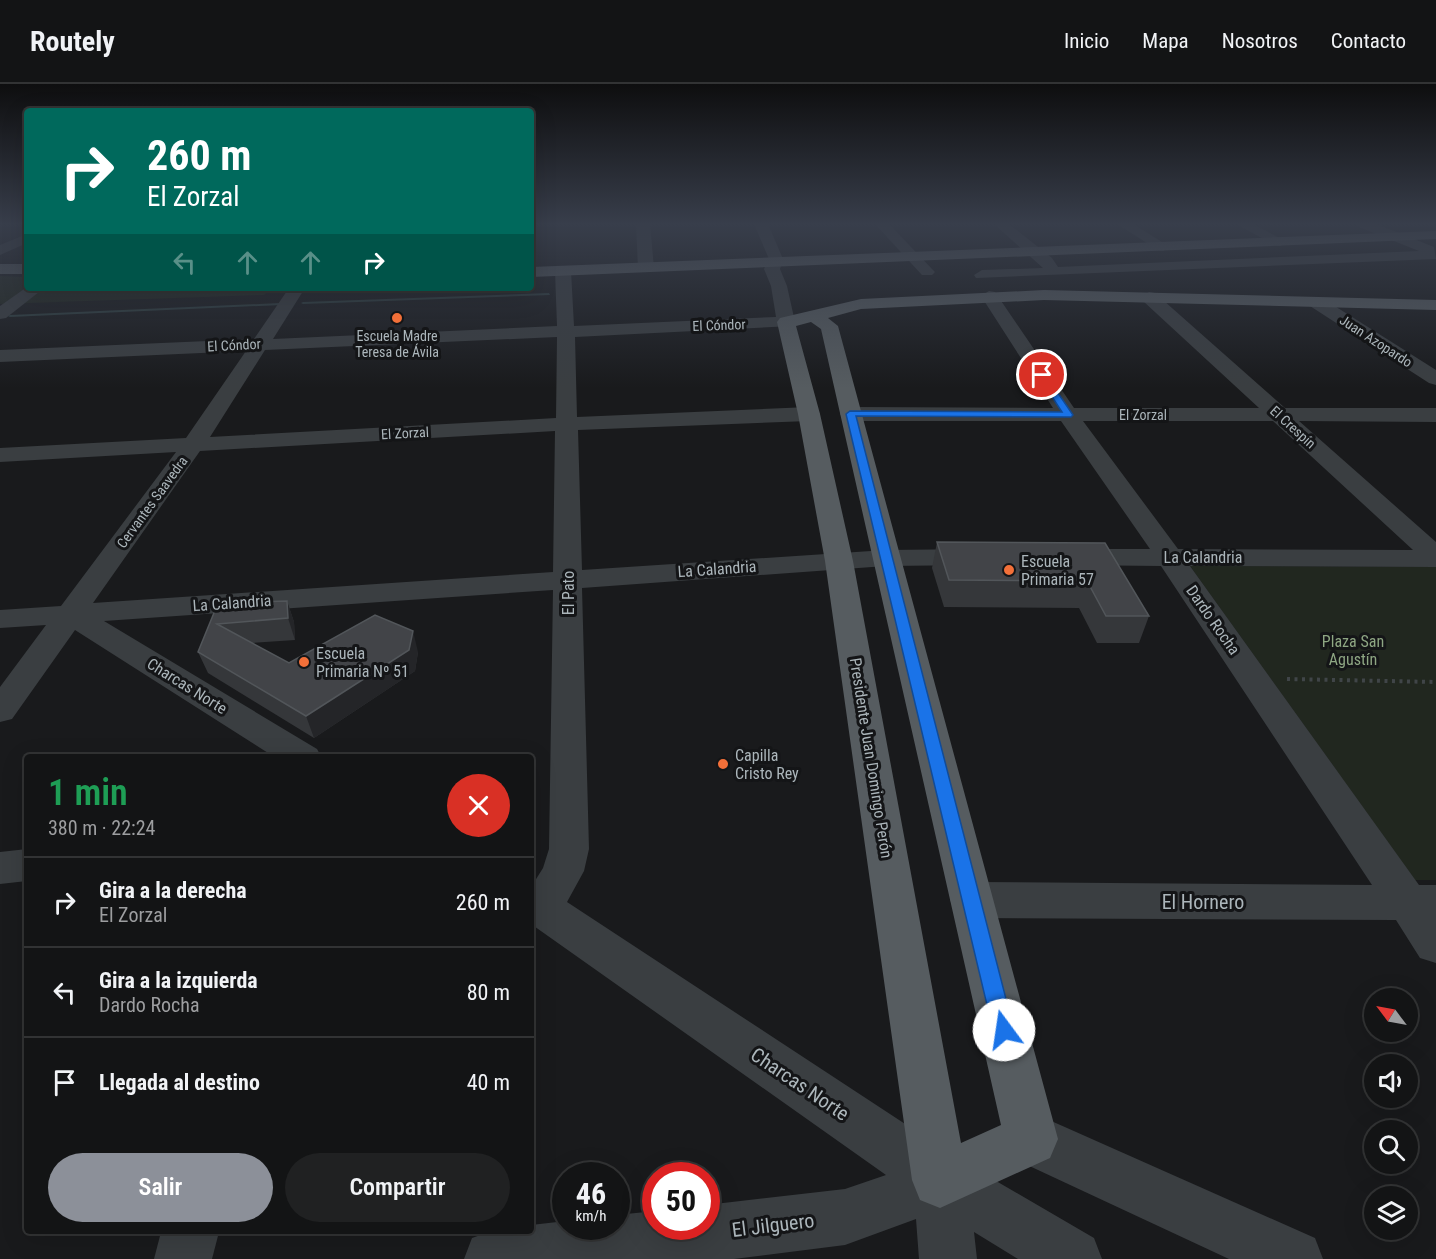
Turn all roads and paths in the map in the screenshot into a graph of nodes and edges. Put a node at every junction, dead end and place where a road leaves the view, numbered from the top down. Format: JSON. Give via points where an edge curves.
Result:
{"nodes":[{"id":1,"x":563,"y":279,"type":"edge"},
{"id":2,"x":776,"y":279,"type":"edge"},
{"id":3,"x":1016,"y":279,"type":"edge"},
{"id":4,"x":986,"y":285,"type":"junction"},
{"id":5,"x":32,"y":291,"type":"edge"},
{"id":6,"x":295,"y":291,"type":"edge"},
{"id":7,"x":1149,"y":297,"type":"junction"},
{"id":8,"x":1316,"y":302,"type":"junction"},
{"id":9,"x":1436,"y":305,"type":"edge"},
{"id":10,"x":3,"y":310,"type":"edge"},
{"id":11,"x":800,"y":319,"type":"junction"},
{"id":12,"x":566,"y":331,"type":"junction"},
{"id":13,"x":260,"y":344,"type":"junction"},
{"id":14,"x":0,"y":356,"type":"edge"},
{"id":15,"x":1436,"y":379,"type":"edge"},
{"id":16,"x":809,"y":414,"type":"junction"},
{"id":17,"x":850,"y":414,"type":"junction"},
{"id":18,"x":1068,"y":415,"type":"junction"},
{"id":19,"x":1280,"y":415,"type":"junction"},
{"id":20,"x":1436,"y":416,"type":"edge"},
{"id":21,"x":565,"y":424,"type":"junction"},
{"id":22,"x":193,"y":445,"type":"junction"},
{"id":23,"x":0,"y":456,"type":"edge"},
{"id":24,"x":1004,"y":557,"type":"edge"},
{"id":25,"x":1040,"y":557,"type":"edge"},
{"id":26,"x":1169,"y":557,"type":"junction"},
{"id":27,"x":886,"y":558,"type":"junction"},
{"id":28,"x":1436,"y":558,"type":"edge"},
{"id":29,"x":839,"y":561,"type":"junction"},
{"id":30,"x":568,"y":579,"type":"junction"},
{"id":31,"x":71,"y":614,"type":"junction"},
{"id":32,"x":0,"y":619,"type":"edge"},
{"id":33,"x":1253,"y":679,"type":"junction"},
{"id":34,"x":1436,"y":682,"type":"edge"},
{"id":35,"x":0,"y":711,"type":"edge"},
{"id":36,"x":298,"y":754,"type":"edge"},
{"id":37,"x":24,"y":865,"type":"edge"},
{"id":38,"x":0,"y":868,"type":"edge"},
{"id":39,"x":971,"y":900,"type":"junction"},
{"id":40,"x":1422,"y":903,"type":"edge"},
{"id":41,"x":537,"y":905,"type":"edge"},
{"id":42,"x":1436,"y":944,"type":"edge"},
{"id":43,"x":1030,"y":1139,"type":"junction"},
{"id":44,"x":940,"y":1180,"type":"junction"},
{"id":45,"x":189,"y":1234,"type":"edge"},
{"id":46,"x":183,"y":1259,"type":"edge"},
{"id":47,"x":493,"y":1259,"type":"edge"},
{"id":48,"x":948,"y":1259,"type":"edge"},
{"id":49,"x":1073,"y":1259,"type":"edge"},
{"id":50,"x":1294,"y":1259,"type":"edge"}],
"edges":[{"from":1,"to":12,"type":"street","name":"El Pato"},
{"from":2,"to":11,"type":"street","name":"Presidente Juan Domingo Perón"},
{"from":3,"to":4,"type":"street"},
{"from":4,"to":7,"type":"main road","name":"El Cóndor","via":[[1056,295]]},
{"from":4,"to":11,"type":"main road","name":"El Cóndor","via":[[861,304]]},
{"from":4,"to":18,"type":"street","name":"Dardo Rocha"},
{"from":5,"to":10,"type":"street"},
{"from":6,"to":13,"type":"street","name":"Cervantes Saavedra"},
{"from":7,"to":8,"type":"main road","name":"El Cóndor"},
{"from":7,"to":19,"type":"street","name":"El Crespín"},
{"from":8,"to":9,"type":"main road","name":"El Cóndor"},
{"from":8,"to":15,"type":"street","name":"Juan Azopardo"},
{"from":11,"to":12,"type":"street","name":"El Cóndor"},
{"from":11,"to":16,"type":"main road","name":"Presidente Juan Domingo Perón"},
{"from":11,"to":17,"type":"main road","name":"Presidente Juan Domingo Perón","via":[[829,326]]},
{"from":12,"to":13,"type":"street","name":"El Cóndor"},
{"from":12,"to":21,"type":"street","name":"El Pato"},
{"from":13,"to":14,"type":"street","name":"El Cóndor"},
{"from":13,"to":22,"type":"street","name":"Cervantes Saavedra"},
{"from":16,"to":21,"type":"street","name":"El Zorzal"},
{"from":16,"to":29,"type":"main road","name":"Presidente Juan Domingo Perón"},
{"from":17,"to":18,"type":"street","name":"El Zorzal"},
{"from":17,"to":27,"type":"main road","name":"Presidente Juan Domingo Perón"},
{"from":18,"to":19,"type":"street","name":"El Zorzal"},
{"from":18,"to":26,"type":"street","name":"Dardo Rocha"},
{"from":19,"to":20,"type":"street","name":"El Zorzal"},
{"from":19,"to":28,"type":"street","name":"El Crespín"},
{"from":21,"to":22,"type":"street","name":"El Zorzal"},
{"from":21,"to":30,"type":"street","name":"El Pato"},
{"from":22,"to":23,"type":"street","name":"El Zorzal"},
{"from":22,"to":31,"type":"street","name":"Cervantes Saavedra"},
{"from":24,"to":27,"type":"street","name":"La Calandria"},
{"from":25,"to":26,"type":"street","name":"La Calandria"},
{"from":26,"to":28,"type":"street","name":"La Calandria"},
{"from":26,"to":33,"type":"street","name":"Dardo Rocha"},
{"from":27,"to":29,"type":"street","name":"La Calandria"},
{"from":27,"to":39,"type":"main road","name":"Presidente Juan Domingo Perón"},
{"from":29,"to":30,"type":"street","name":"La Calandria"},
{"from":29,"to":44,"type":"main road","name":"Presidente Juan Domingo Perón"},
{"from":30,"to":31,"type":"street","name":"La Calandria"},
{"from":30,"to":41,"type":"street","name":"El Pato","via":[[569,849],[563,871]]},
{"from":31,"to":32,"type":"street","name":"La Calandria"},
{"from":31,"to":35,"type":"street","name":"Cervantes Saavedra"},
{"from":31,"to":36,"type":"street","name":"Charcas Norte"},
{"from":33,"to":34,"type":"path"},
{"from":33,"to":40,"type":"street","name":"Dardo Rocha"},
{"from":37,"to":38,"type":"street"},
{"from":39,"to":40,"type":"street","name":"El Hornero"},
{"from":39,"to":43,"type":"main road","name":"Presidente Juan Domingo Perón"},
{"from":40,"to":42,"type":"street","name":"Dardo Rocha"},
{"from":41,"to":44,"type":"street","name":"Charcas Norte"},
{"from":43,"to":44,"type":"main road"},
{"from":43,"to":50,"type":"street"},
{"from":44,"to":47,"type":"street","name":"El Jilguero","via":[[845,1217]]},
{"from":44,"to":48,"type":"street","name":"Presidente Juan Domingo Perón"},
{"from":44,"to":49,"type":"street","name":"Charcas Norte"},
{"from":45,"to":46,"type":"street"}]}
